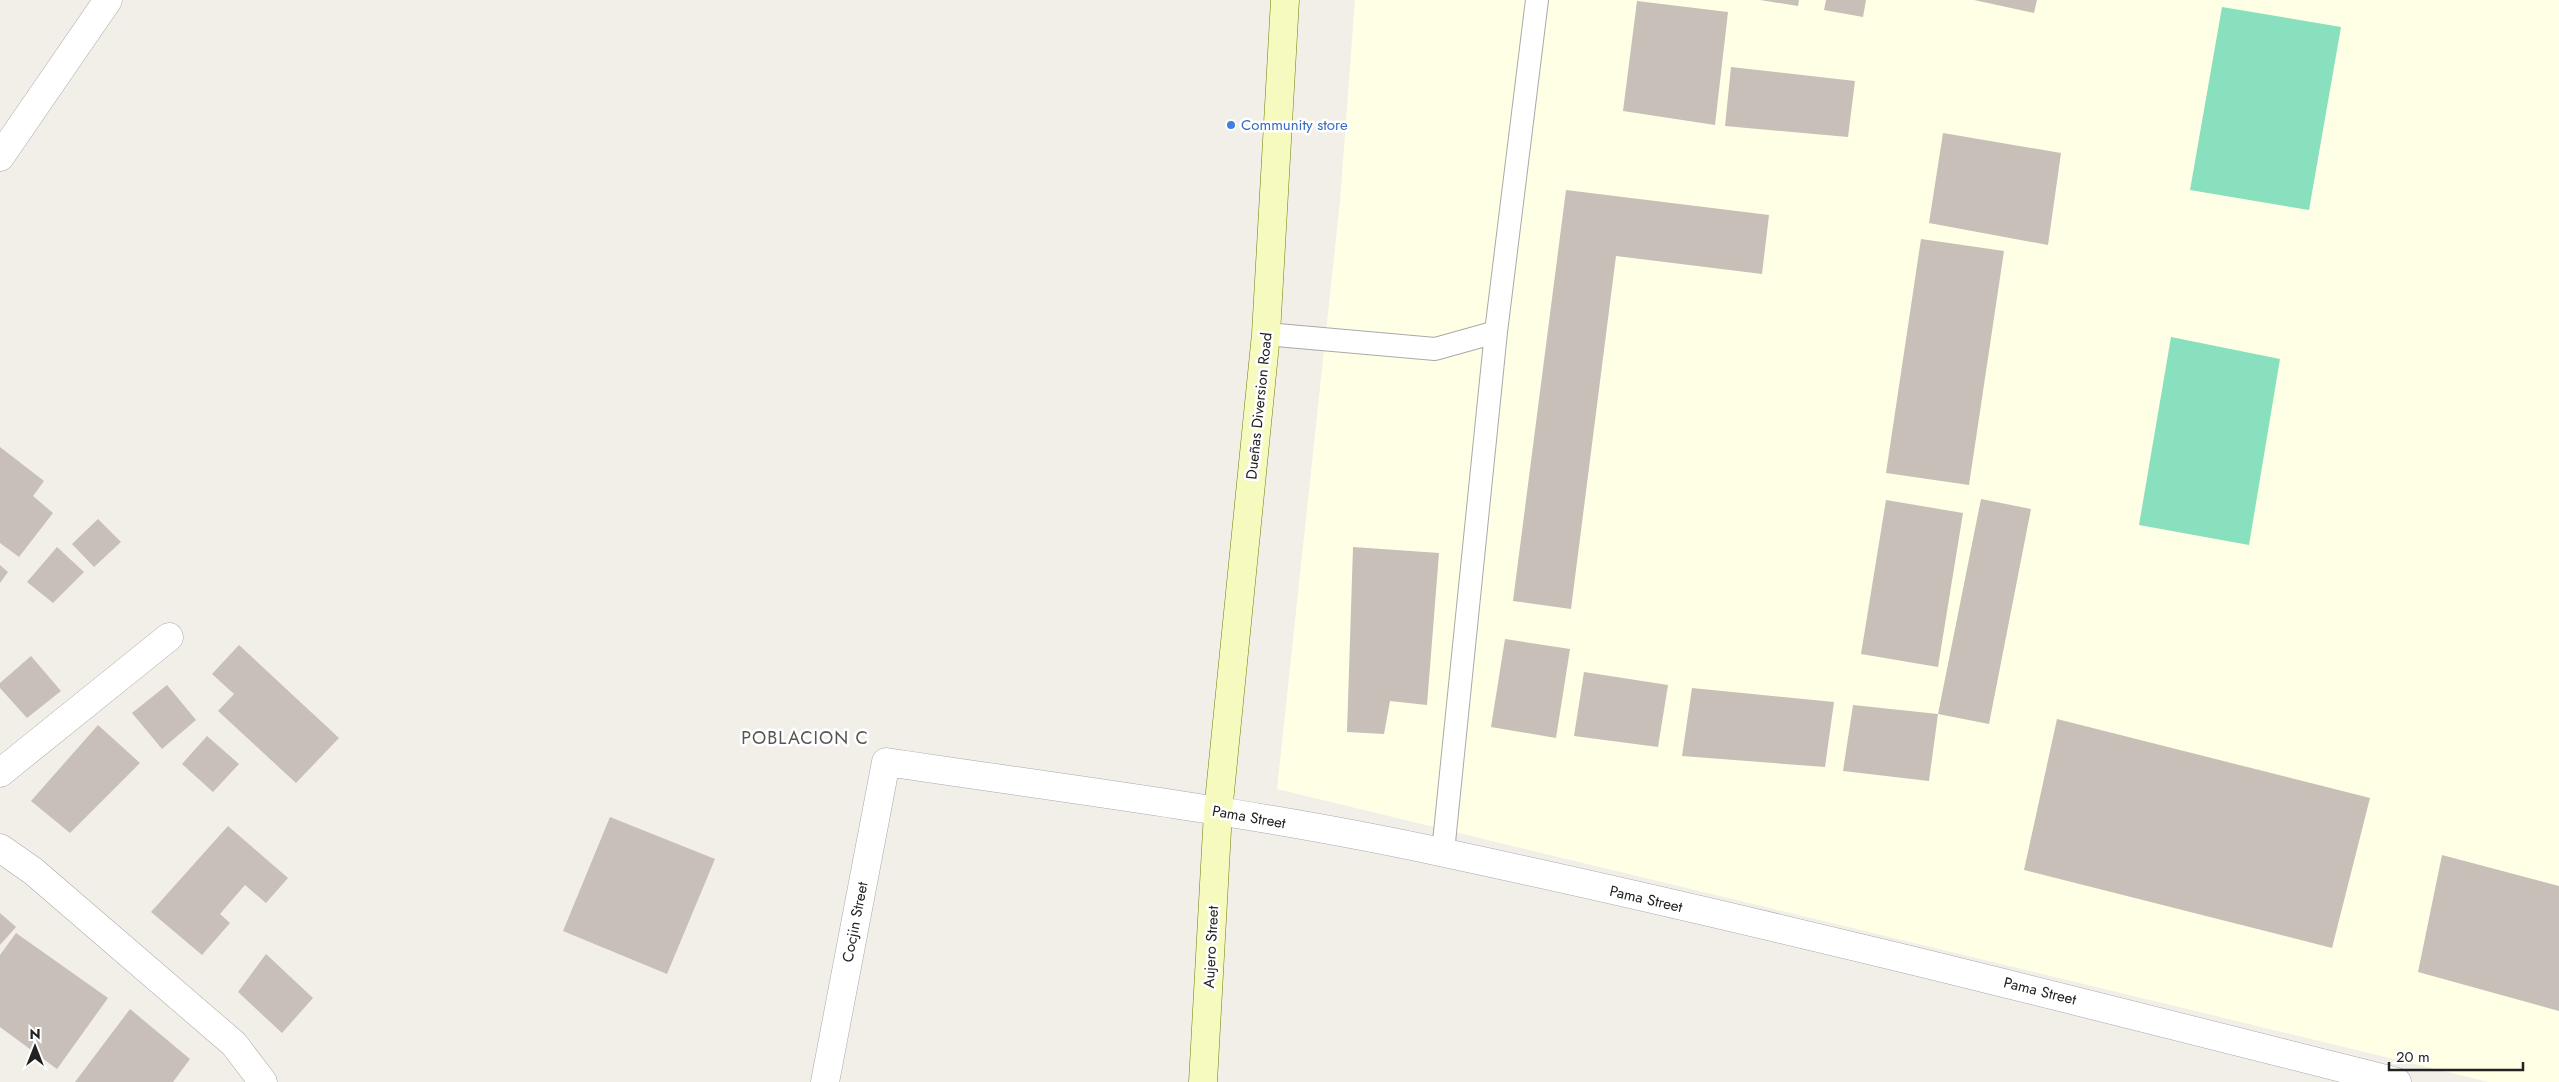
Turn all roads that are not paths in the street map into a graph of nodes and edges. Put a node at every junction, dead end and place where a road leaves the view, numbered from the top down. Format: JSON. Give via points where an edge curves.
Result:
{"nodes":[{"id":1,"x":108,"y":0,"type":"edge"},
{"id":2,"x":1285,"y":0,"type":"edge"},
{"id":3,"x":1537,"y":0,"type":"edge"},
{"id":4,"x":0,"y":157,"type":"edge"},
{"id":5,"x":1496,"y":332,"type":"junction"},
{"id":6,"x":1266,"y":334,"type":"junction"},
{"id":7,"x":169,"y":637,"type":"dead end"},
{"id":8,"x":886,"y":762,"type":"joint"},
{"id":9,"x":0,"y":773,"type":"edge"},
{"id":10,"x":1218,"y":812,"type":"junction"},
{"id":11,"x":0,"y":848,"type":"edge"},
{"id":12,"x":1443,"y":852,"type":"junction"},
{"id":13,"x":263,"y":1082,"type":"edge"},
{"id":14,"x":825,"y":1082,"type":"edge"},
{"id":15,"x":1203,"y":1082,"type":"edge"},
{"id":16,"x":2397,"y":1082,"type":"edge"}],
"edges":[{"from":1,"to":4,"type":"street"},
{"from":2,"to":6,"type":"main road","name":"Dueñas Diversion Road"},
{"from":3,"to":5,"type":"lane"},
{"from":5,"to":6,"type":"lane","via":[[1435,349]]},
{"from":5,"to":12,"type":"lane"},
{"from":6,"to":10,"type":"main road","name":"Dueñas Diversion Road"},
{"from":7,"to":9,"type":"street"},
{"from":8,"to":10,"type":"street","name":"Pama Street"},
{"from":8,"to":14,"type":"street","name":"Cocjin Street"},
{"from":10,"to":12,"type":"street","name":"Pama Street"},
{"from":10,"to":15,"type":"main road","name":"Aujero Street"},
{"from":11,"to":13,"type":"street","via":[[33,871],[234,1044]]},
{"from":12,"to":16,"type":"street","name":"Pama Street","via":[[1954,969]]}]}
